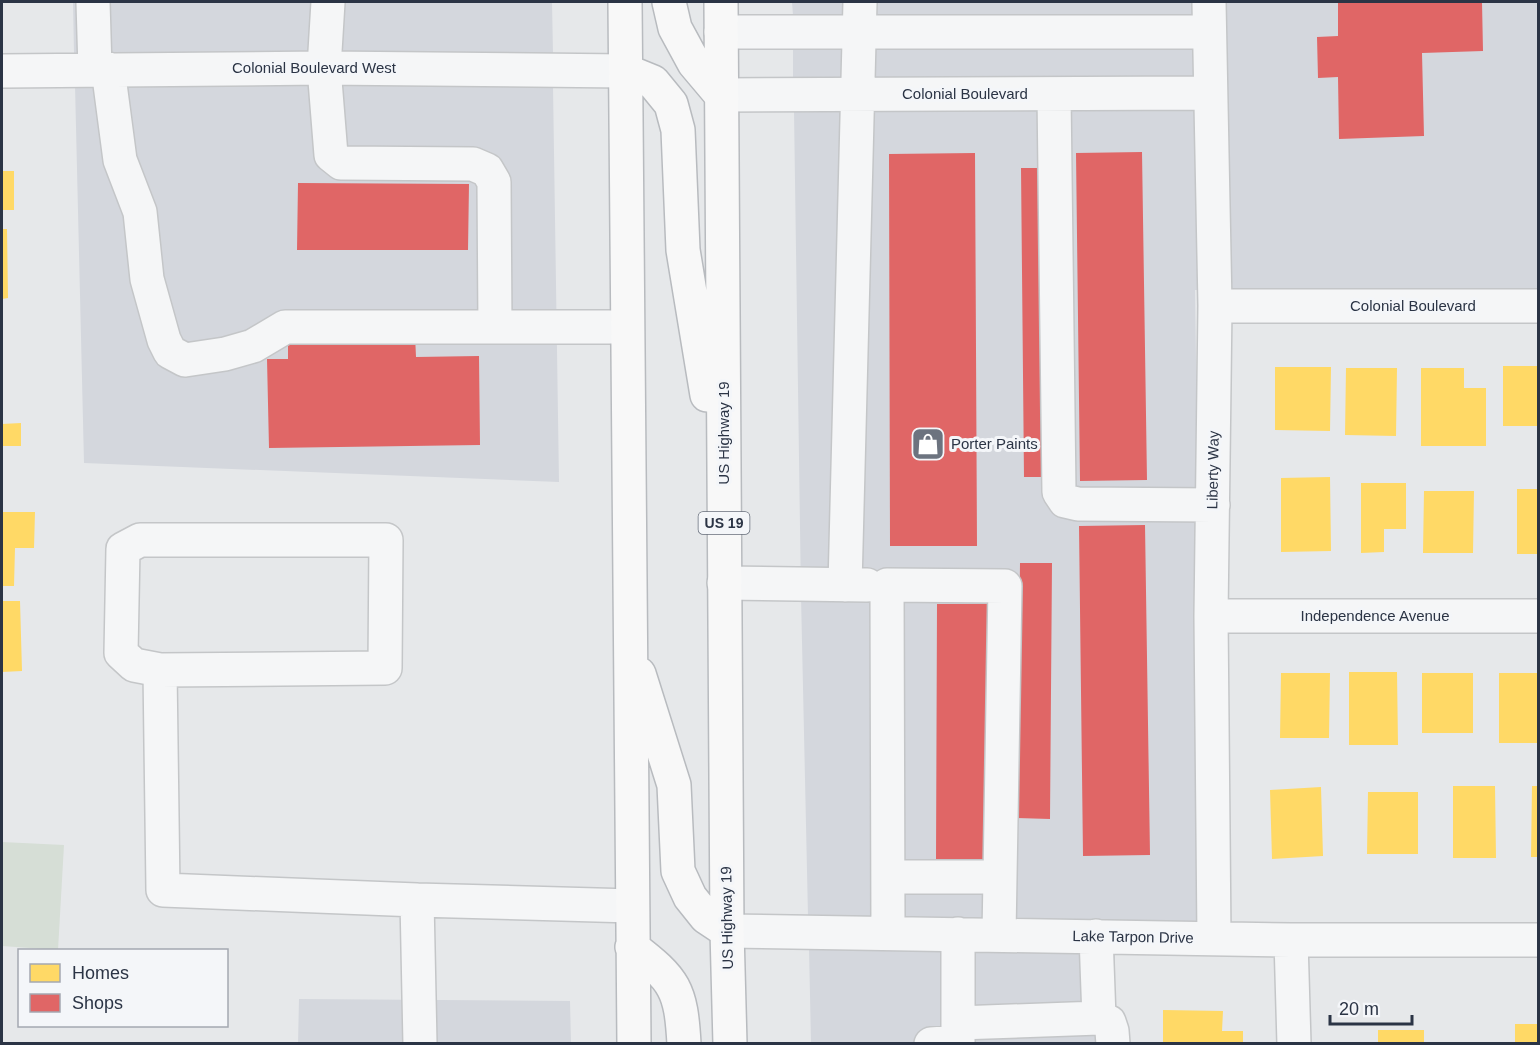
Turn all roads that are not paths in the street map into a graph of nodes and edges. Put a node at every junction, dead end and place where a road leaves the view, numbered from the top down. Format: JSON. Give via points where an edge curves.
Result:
{"nodes":[{"id":1,"x":93,"y":2,"type":"edge"},
{"id":2,"x":328,"y":2,"type":"edge"},
{"id":3,"x":625,"y":2,"type":"edge"},
{"id":4,"x":669,"y":2,"type":"edge"},
{"id":5,"x":721,"y":16,"type":"edge"},
{"id":6,"x":860,"y":16,"type":"edge"},
{"id":7,"x":1209,"y":16,"type":"edge"},
{"id":8,"x":324,"y":68,"type":"junction"},
{"id":9,"x":101,"y":69,"type":"junction"},
{"id":10,"x":626,"y":70,"type":"junction"},
{"id":11,"x":2,"y":71,"type":"edge"},
{"id":12,"x":1210,"y":93,"type":"junction"},
{"id":13,"x":1054,"y":94,"type":"junction"},
{"id":14,"x":721,"y":95,"type":"junction"},
{"id":15,"x":858,"y":95,"type":"junction"},
{"id":16,"x":1215,"y":306,"type":"junction"},
{"id":17,"x":1539,"y":306,"type":"edge"},
{"id":18,"x":495,"y":327,"type":"junction"},
{"id":19,"x":627,"y":327,"type":"junction"},
{"id":20,"x":724,"y":497,"type":"junction"},
{"id":21,"x":1213,"y":505,"type":"junction"},
{"id":22,"x":724,"y":583,"type":"junction"},
{"id":23,"x":845,"y":585,"type":"junction"},
{"id":24,"x":887,"y":585,"type":"junction"},
{"id":25,"x":1211,"y":615,"type":"junction"},
{"id":26,"x":1539,"y":616,"type":"edge"},
{"id":27,"x":630,"y":644,"type":"junction"},
{"id":28,"x":160,"y":670,"type":"junction"},
{"id":29,"x":888,"y":876,"type":"junction"},
{"id":30,"x":1000,"y":877,"type":"junction"},
{"id":31,"x":417,"y":900,"type":"junction"},
{"id":32,"x":632,"y":906,"type":"junction"},
{"id":33,"x":727,"y":931,"type":"junction"},
{"id":34,"x":888,"y":933,"type":"junction"},
{"id":35,"x":957,"y":934,"type":"junction"},
{"id":36,"x":999,"y":935,"type":"junction"},
{"id":37,"x":1096,"y":936,"type":"junction"},
{"id":38,"x":1214,"y":938,"type":"junction"},
{"id":39,"x":1291,"y":940,"type":"junction"},
{"id":40,"x":1539,"y":940,"type":"edge"},
{"id":41,"x":632,"y":947,"type":"junction"},
{"id":42,"x":1106,"y":1031,"type":"edge"},
{"id":43,"x":951,"y":1038,"type":"edge"},
{"id":44,"x":420,"y":1044,"type":"edge"},
{"id":45,"x":634,"y":1044,"type":"edge"},
{"id":46,"x":684,"y":1044,"type":"edge"},
{"id":47,"x":729,"y":1044,"type":"edge"},
{"id":48,"x":1294,"y":1044,"type":"edge"}],
"edges":[{"from":1,"to":9,"type":"street"},
{"from":2,"to":8,"type":"street"},
{"from":3,"to":10,"type":"highway"},
{"from":4,"to":14,"type":"highway","via":[[675,28],[694,63]]},
{"from":5,"to":6,"type":"street"},
{"from":5,"to":14,"type":"highway","name":"US Highway 19","number":"US 19"},
{"from":6,"to":7,"type":"street"},
{"from":6,"to":15,"type":"street"},
{"from":7,"to":12,"type":"street","name":"Liberty Way"},
{"from":8,"to":9,"type":"street","name":"Colonial Boulevard West"},
{"from":8,"to":10,"type":"street","name":"Colonial Boulevard West"},
{"from":8,"to":18,"type":"street","via":[[329,145],[331,155],[341,163],[473,164],[486,170],[494,182]]},
{"from":9,"to":11,"type":"street","name":"Colonial Boulevard West"},
{"from":9,"to":18,"type":"street","via":[[120,160],[140,212],[147,279],[170,352],[185,360],[225,354],[253,346],[285,327]]},
{"from":10,"to":19,"type":"highway"},
{"from":10,"to":20,"type":"highway","via":[[653,82],[671,104],[678,130],[683,250]]},
{"from":12,"to":13,"type":"street","name":"Colonial Boulevard"},
{"from":12,"to":16,"type":"street","name":"Liberty Way"},
{"from":13,"to":15,"type":"street","name":"Colonial Boulevard"},
{"from":13,"to":21,"type":"street","via":[[1059,492],[1065,501],[1078,504]]},
{"from":14,"to":15,"type":"street","name":"Colonial Boulevard"},
{"from":14,"to":20,"type":"highway","name":"US Highway 19","number":"US 19"},
{"from":15,"to":23,"type":"street"},
{"from":16,"to":17,"type":"street","name":"Colonial Boulevard"},
{"from":16,"to":21,"type":"street","name":"Liberty Way"},
{"from":18,"to":19,"type":"street"},
{"from":19,"to":27,"type":"highway"},
{"from":20,"to":22,"type":"highway","name":"US Highway 19","number":"US 19"},
{"from":21,"to":25,"type":"street","name":"Liberty Way"},
{"from":22,"to":23,"type":"street"},
{"from":22,"to":33,"type":"highway","name":"US Highway 19","number":"US 19"},
{"from":23,"to":24,"type":"street"},
{"from":24,"to":29,"type":"street"},
{"from":24,"to":30,"type":"street","via":[[1005,586]]},
{"from":25,"to":26,"type":"street","name":"Independence Avenue"},
{"from":25,"to":38,"type":"street","name":"Liberty Way"},
{"from":27,"to":32,"type":"highway"},
{"from":27,"to":33,"type":"highway","via":[[674,785],[678,871],[690,897],[706,917]]},
{"from":28,"to":28,"type":"street","via":[[134,665],[121,653],[123,549],[140,540],[386,540],[386,668]]},
{"from":28,"to":31,"type":"street","via":[[163,890]]},
{"from":29,"to":30,"type":"street"},
{"from":29,"to":34,"type":"street"},
{"from":30,"to":36,"type":"street"},
{"from":31,"to":32,"type":"street"},
{"from":31,"to":44,"type":"street"},
{"from":32,"to":41,"type":"highway"},
{"from":33,"to":34,"type":"street","name":"Lake Tarpon Drive"},
{"from":33,"to":47,"type":"highway","name":"US Highway 19","number":"US 19"},
{"from":34,"to":35,"type":"street","name":"Lake Tarpon Drive"},
{"from":35,"to":36,"type":"street","name":"Lake Tarpon Drive"},
{"from":35,"to":43,"type":"street"},
{"from":36,"to":37,"type":"street","name":"Lake Tarpon Drive"},
{"from":37,"to":38,"type":"street","name":"Lake Tarpon Drive"},
{"from":37,"to":42,"type":"street"},
{"from":38,"to":39,"type":"street","name":"Lake Tarpon Drive"},
{"from":39,"to":40,"type":"street","name":"Lake Tarpon Drive"},
{"from":39,"to":48,"type":"street"},
{"from":41,"to":45,"type":"highway"},
{"from":41,"to":46,"type":"highway","via":[[659,968],[675,988],[682,1012]]},
{"from":42,"to":43,"type":"street"}]}
